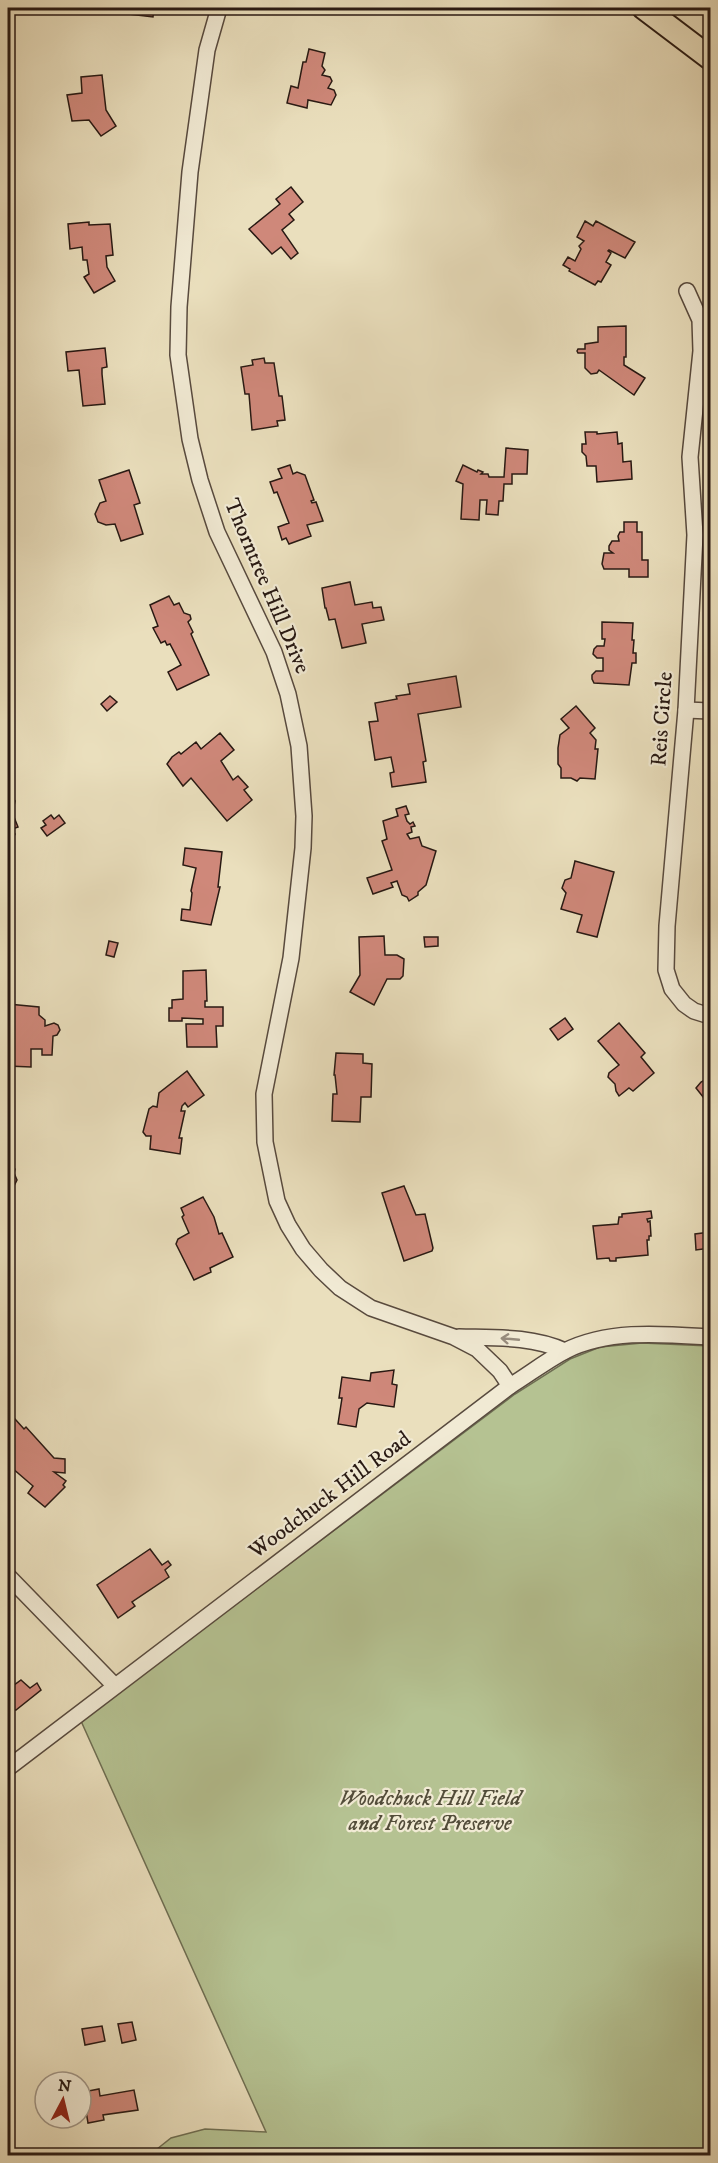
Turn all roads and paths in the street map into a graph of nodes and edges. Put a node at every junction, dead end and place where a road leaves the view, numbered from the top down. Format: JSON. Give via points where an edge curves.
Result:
{"nodes":[{"id":1,"x":219,"y":8,"type":"edge"},
{"id":2,"x":644,"y":8,"type":"edge"},
{"id":3,"x":711,"y":58,"type":"edge"},
{"id":4,"x":687,"y":291,"type":"dead end"},
{"id":5,"x":704,"y":404,"type":"edge"},
{"id":6,"x":686,"y":710,"type":"junction"},
{"id":7,"x":711,"y":711,"type":"edge"},
{"id":8,"x":711,"y":1016,"type":"edge"},
{"id":9,"x":454,"y":1337,"type":"junction"},
{"id":10,"x":711,"y":1337,"type":"edge"},
{"id":11,"x":565,"y":1351,"type":"junction"},
{"id":12,"x":510,"y":1386,"type":"junction"},
{"id":13,"x":8,"y":1576,"type":"edge"},
{"id":14,"x":115,"y":1686,"type":"junction"},
{"id":15,"x":8,"y":1768,"type":"edge"}],
"edges":[{"from":1,"to":9,"type":"street","name":"Thorntree Hill Drive","via":[[207,50],[190,172],[178,354],[200,480],[217,532],[274,652],[299,746],[303,848],[291,958],[264,1094],[265,1142],[282,1213],[303,1250],[321,1270],[370,1308]]},
{"from":2,"to":3,"type":"highway"},
{"from":4,"to":5,"type":"street","name":"Reis Circle","via":[[700,320]]},
{"from":5,"to":6,"type":"street","name":"Reis Circle","via":[[690,457],[695,535]]},
{"from":6,"to":7,"type":"street"},
{"from":6,"to":8,"type":"street","name":"Reis Circle","via":[[666,970],[672,989],[684,1005]]},
{"from":11,"to":9,"type":"street","name":"Thorntree Hill Drive","one_way":true,"via":[[524,1340]]},
{"from":9,"to":12,"type":"street","name":"Thorntree Hill Drive","via":[[483,1353]]},
{"from":10,"to":11,"type":"street","name":"Woodchuck Hill Road","via":[[598,1338]]},
{"from":11,"to":12,"type":"street","name":"Woodchuck Hill Road"},
{"from":12,"to":14,"type":"street","name":"Woodchuck Hill Road"},
{"from":13,"to":14,"type":"street"},
{"from":14,"to":15,"type":"street","name":"Woodchuck Hill Road"}]}
